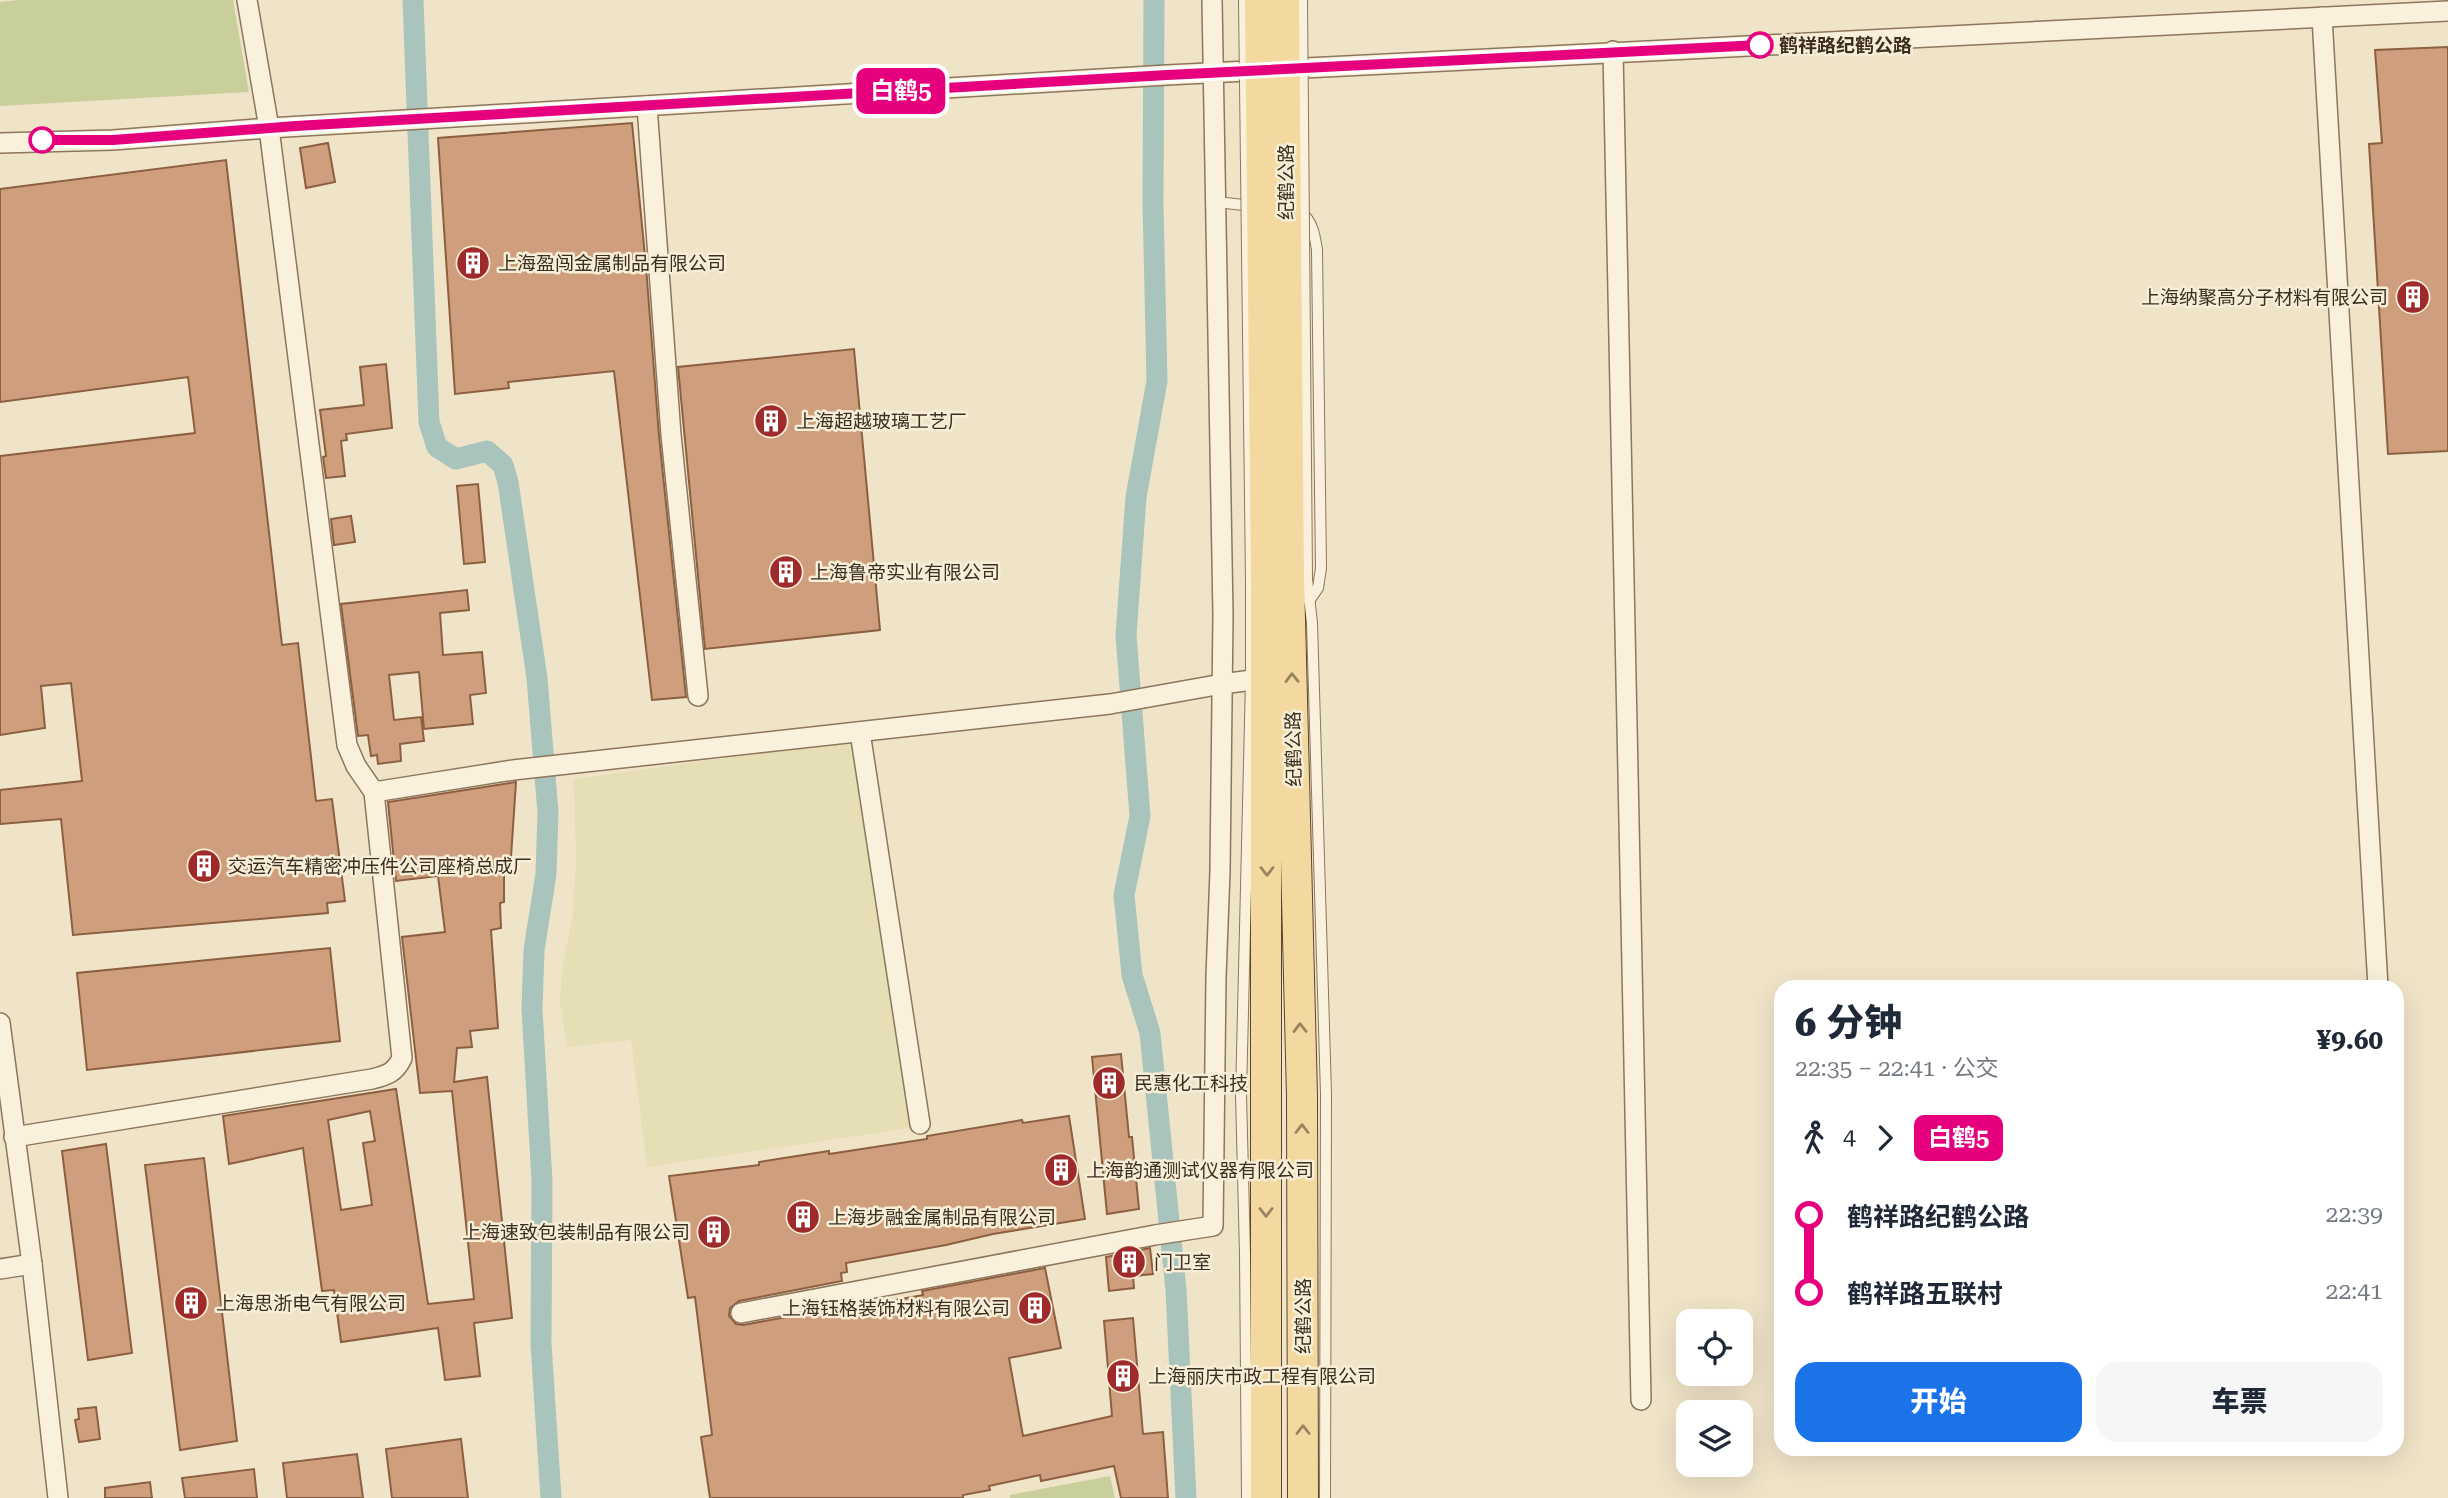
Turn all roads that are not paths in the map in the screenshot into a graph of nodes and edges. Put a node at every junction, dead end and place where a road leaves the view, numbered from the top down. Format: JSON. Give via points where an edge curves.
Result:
{"nodes":[{"id":1,"x":247,"y":0,"type":"edge"},
{"id":2,"x":1212,"y":0,"type":"edge"},
{"id":3,"x":1244,"y":0,"type":"edge"},
{"id":4,"x":1260,"y":0,"type":"edge"},
{"id":5,"x":1284,"y":0,"type":"edge"},
{"id":6,"x":1302,"y":0,"type":"edge"},
{"id":7,"x":2448,"y":11,"type":"edge"},
{"id":8,"x":2322,"y":18,"type":"junction"},
{"id":9,"x":1613,"y":51,"type":"junction"},
{"id":10,"x":1214,"y":73,"type":"junction"},
{"id":11,"x":647,"y":106,"type":"junction"},
{"id":12,"x":269,"y":128,"type":"junction"},
{"id":13,"x":0,"y":143,"type":"edge"},
{"id":14,"x":1216,"y":202,"type":"junction"},
{"id":15,"x":1284,"y":585,"type":"junction"},
{"id":16,"x":1259,"y":679,"type":"junction"},
{"id":17,"x":1222,"y":684,"type":"junction"},
{"id":18,"x":698,"y":696,"type":"dead end"},
{"id":19,"x":860,"y":732,"type":"junction"},
{"id":20,"x":374,"y":792,"type":"junction"},
{"id":21,"x":2378,"y":980,"type":"edge"},
{"id":22,"x":0,"y":1023,"type":"edge"},
{"id":23,"x":1253,"y":1094,"type":"junction"},
{"id":24,"x":1314,"y":1095,"type":"junction"},
{"id":25,"x":920,"y":1124,"type":"dead end"},
{"id":26,"x":14,"y":1138,"type":"junction"},
{"id":27,"x":32,"y":1264,"type":"junction"},
{"id":28,"x":0,"y":1269,"type":"edge"},
{"id":29,"x":741,"y":1313,"type":"dead end"},
{"id":30,"x":1641,"y":1400,"type":"dead end"},
{"id":31,"x":58,"y":1498,"type":"edge"},
{"id":32,"x":1247,"y":1498,"type":"edge"},
{"id":33,"x":1266,"y":1498,"type":"edge"},
{"id":34,"x":1303,"y":1498,"type":"edge"},
{"id":35,"x":1325,"y":1498,"type":"edge"}],
"edges":[{"from":1,"to":12,"type":"street"},
{"from":2,"to":10,"type":"street"},
{"from":3,"to":15,"type":"lane","bridge":true},
{"from":4,"to":15,"type":"main road","name":"纪鹤公路","bridge":true},
{"from":5,"to":15,"type":"main road","name":"纪鹤公路","bridge":true},
{"from":6,"to":15,"type":"lane","bridge":true},
{"from":7,"to":8,"type":"street"},
{"from":8,"to":9,"type":"street"},
{"from":8,"to":21,"type":"street"},
{"from":9,"to":10,"type":"street"},
{"from":9,"to":30,"type":"street"},
{"from":10,"to":11,"type":"street"},
{"from":10,"to":14,"type":"street"},
{"from":11,"to":12,"type":"street"},
{"from":11,"to":18,"type":"street","via":[[671,435]]},
{"from":12,"to":13,"type":"street"},
{"from":12,"to":20,"type":"street","via":[[347,745]]},
{"from":14,"to":15,"type":"lane","via":[[1297,209],[1314,232],[1321,568],[1318,587]]},
{"from":14,"to":17,"type":"street"},
{"from":15,"to":16,"type":"main road","name":"纪鹤公路"},
{"from":15,"to":24,"type":"main road","name":"纪鹤公路"},
{"from":16,"to":17,"type":"street"},
{"from":16,"to":23,"type":"main road","name":"纪鹤公路"},
{"from":17,"to":19,"type":"street","via":[[1110,704]]},
{"from":17,"to":29,"type":"street","via":[[1213,1226]]},
{"from":19,"to":20,"type":"street","via":[[513,770]]},
{"from":19,"to":25,"type":"street"},
{"from":20,"to":26,"type":"street","via":[[402,1058],[398,1067],[372,1079]]},
{"from":22,"to":26,"type":"street"},
{"from":23,"to":32,"type":"lane","via":[[1245,1255]]},
{"from":23,"to":33,"type":"main road","name":"纪鹤公路","one_way":true},
{"from":34,"to":24,"type":"main road","name":"纪鹤公路","one_way":true},
{"from":24,"to":35,"type":"lane"},
{"from":26,"to":27,"type":"street"},
{"from":27,"to":28,"type":"street"},
{"from":27,"to":31,"type":"street"}]}
